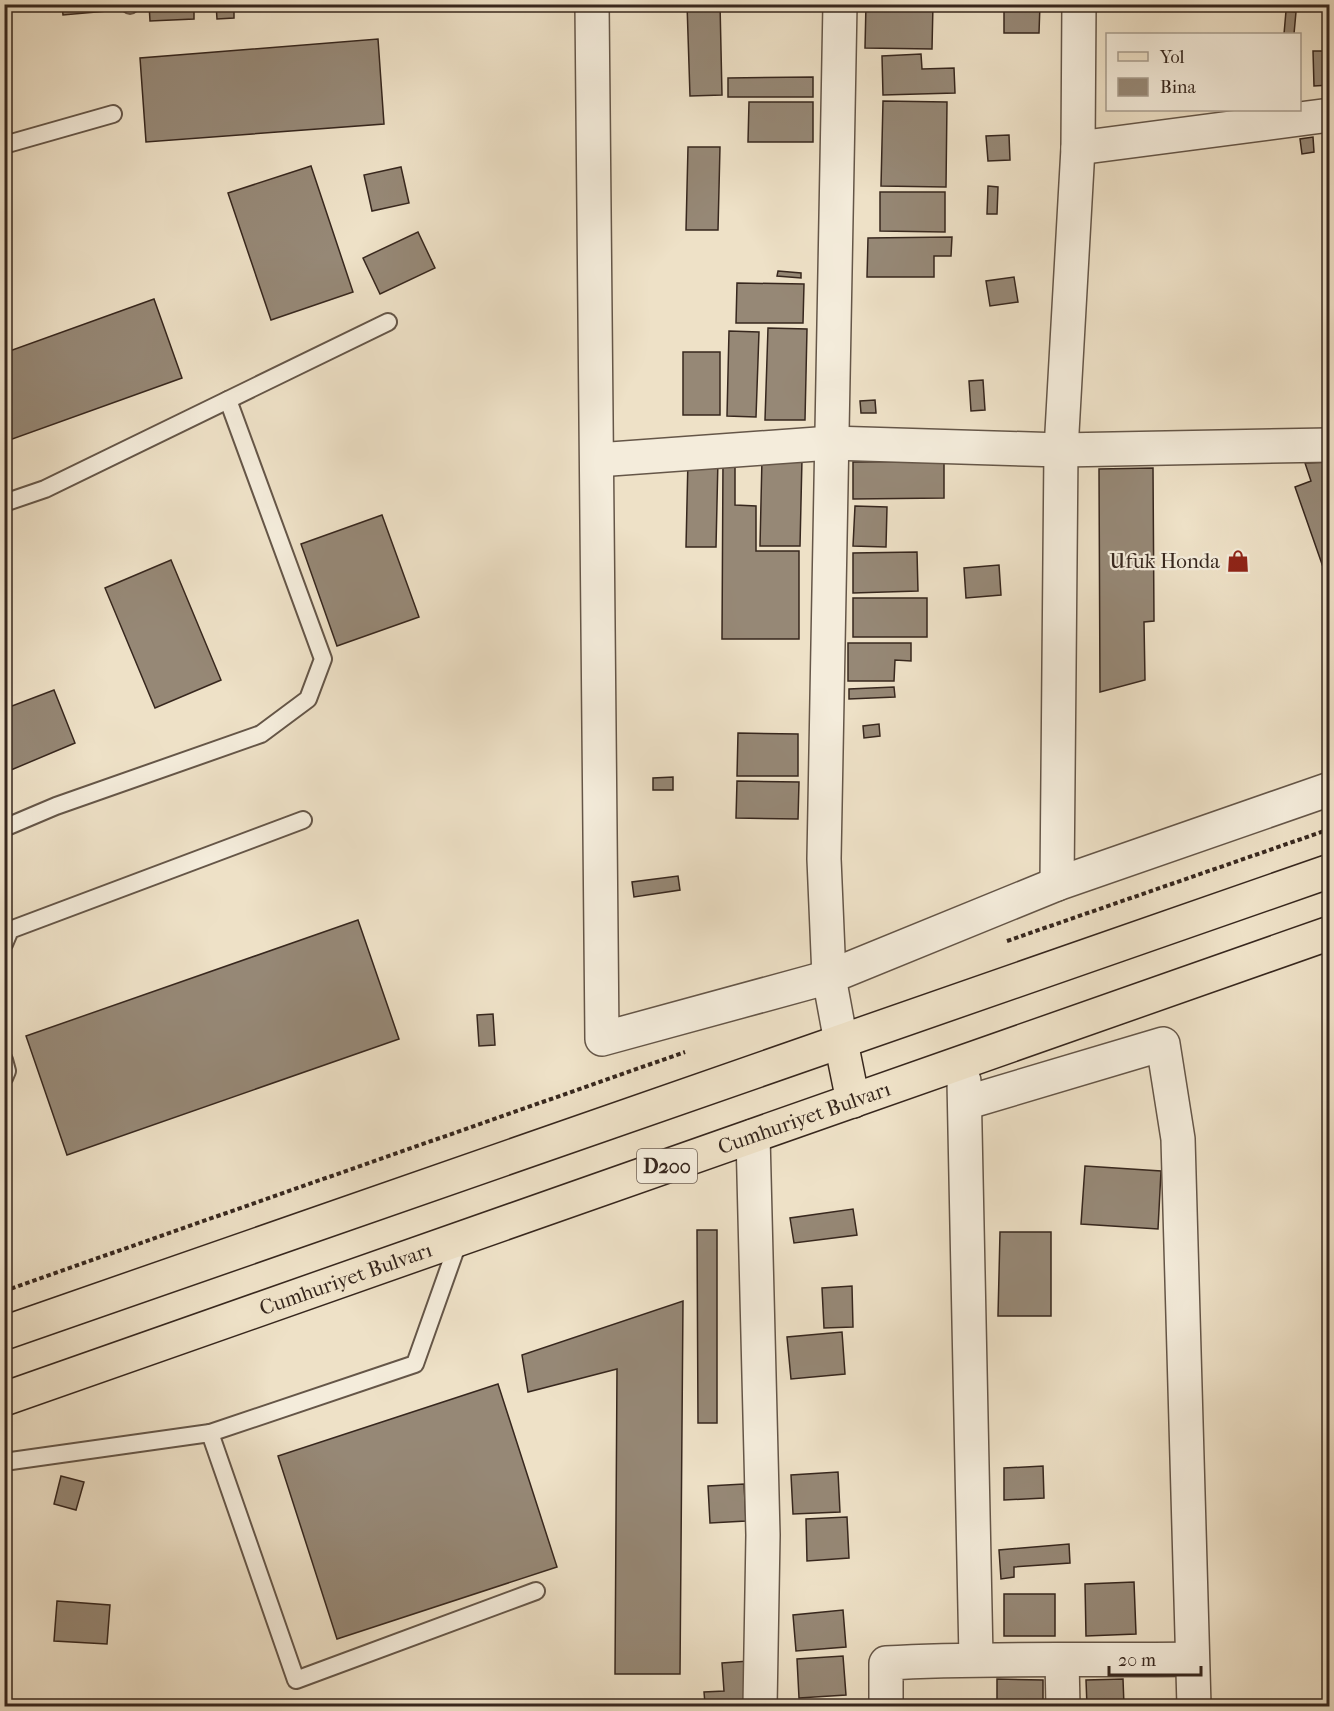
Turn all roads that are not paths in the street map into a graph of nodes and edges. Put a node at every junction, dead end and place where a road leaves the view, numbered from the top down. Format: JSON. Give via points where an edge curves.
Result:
{"nodes":[{"id":1,"x":592,"y":4,"type":"edge"},
{"id":2,"x":840,"y":4,"type":"edge"},
{"id":3,"x":1079,"y":4,"type":"edge"},
{"id":4,"x":113,"y":114,"type":"dead end"},
{"id":5,"x":1329,"y":115,"type":"edge"},
{"id":6,"x":4,"y":145,"type":"edge"},
{"id":7,"x":1078,"y":148,"type":"junction"},
{"id":8,"x":388,"y":322,"type":"dead end"},
{"id":9,"x":228,"y":400,"type":"junction"},
{"id":10,"x":831,"y":443,"type":"junction"},
{"id":11,"x":1329,"y":445,"type":"edge"},
{"id":12,"x":1061,"y":450,"type":"junction"},
{"id":13,"x":597,"y":460,"type":"junction"},
{"id":14,"x":4,"y":503,"type":"edge"},
{"id":15,"x":1329,"y":789,"type":"edge"},
{"id":16,"x":303,"y":820,"type":"dead end"},
{"id":17,"x":4,"y":828,"type":"edge"},
{"id":18,"x":1329,"y":871,"type":"edge"},
{"id":19,"x":1057,"y":884,"type":"junction"},
{"id":20,"x":1329,"y":933,"type":"edge"},
{"id":21,"x":4,"y":944,"type":"edge"},
{"id":22,"x":829,"y":977,"type":"junction"},
{"id":23,"x":841,"y":1042,"type":"junction"},
{"id":24,"x":4,"y":1060,"type":"edge"},
{"id":25,"x":964,"y":1061,"type":"junction"},
{"id":26,"x":4,"y":1078,"type":"edge"},
{"id":27,"x":853,"y":1101,"type":"junction"},
{"id":28,"x":964,"y":1103,"type":"junction"},
{"id":29,"x":753,"y":1136,"type":"junction"},
{"id":30,"x":459,"y":1239,"type":"junction"},
{"id":31,"x":4,"y":1333,"type":"edge"},
{"id":32,"x":4,"y":1399,"type":"edge"},
{"id":33,"x":210,"y":1433,"type":"junction"},
{"id":34,"x":4,"y":1462,"type":"edge"},
{"id":35,"x":537,"y":1591,"type":"dead end"},
{"id":36,"x":976,"y":1658,"type":"junction"},
{"id":37,"x":1192,"y":1659,"type":"junction"},
{"id":38,"x":1062,"y":1661,"type":"junction"},
{"id":39,"x":760,"y":1707,"type":"edge"},
{"id":40,"x":886,"y":1707,"type":"edge"},
{"id":41,"x":1063,"y":1707,"type":"edge"},
{"id":42,"x":1194,"y":1707,"type":"edge"}],
"edges":[{"from":1,"to":13,"type":"street"},
{"from":2,"to":10,"type":"street"},
{"from":3,"to":7,"type":"street"},
{"from":4,"to":6,"type":"lane"},
{"from":5,"to":7,"type":"street"},
{"from":7,"to":12,"type":"street"},
{"from":8,"to":9,"type":"lane"},
{"from":9,"to":14,"type":"lane","via":[[45,489]]},
{"from":9,"to":17,"type":"lane","via":[[323,659],[308,699],[261,734]]},
{"from":10,"to":12,"type":"street"},
{"from":10,"to":13,"type":"street"},
{"from":10,"to":22,"type":"street","via":[[825,859]]},
{"from":11,"to":12,"type":"street"},
{"from":12,"to":19,"type":"street"},
{"from":13,"to":22,"type":"street","via":[[602,1040]]},
{"from":15,"to":19,"type":"street"},
{"from":16,"to":21,"type":"lane","via":[[10,930]]},
{"from":18,"to":23,"type":"main road"},
{"from":19,"to":22,"type":"street"},
{"from":20,"to":25,"type":"main road","name":"Cumhuriyet Bulvarı","number":"D200"},
{"from":22,"to":23,"type":"street"},
{"from":23,"to":27,"type":"main road"},
{"from":23,"to":31,"type":"main road"},
{"from":24,"to":26,"type":"lane"},
{"from":25,"to":27,"type":"main road","name":"Cumhuriyet Bulvarı","number":"D200"},
{"from":25,"to":28,"type":"street"},
{"from":27,"to":29,"type":"main road","name":"Cumhuriyet Bulvarı","number":"D200"},
{"from":28,"to":36,"type":"street"},
{"from":28,"to":37,"type":"street","via":[[1162,1044],[1178,1139]]},
{"from":29,"to":30,"type":"main road","name":"Cumhuriyet Bulvarı","number":"D200"},
{"from":29,"to":39,"type":"street","via":[[763,1535]]},
{"from":30,"to":32,"type":"main road","name":"Cumhuriyet Bulvarı","number":"D200"},
{"from":30,"to":33,"type":"lane","via":[[415,1364]]},
{"from":33,"to":34,"type":"lane"},
{"from":33,"to":35,"type":"lane","via":[[296,1680]]},
{"from":36,"to":38,"type":"street"},
{"from":36,"to":40,"type":"street","via":[[886,1663]]},
{"from":37,"to":38,"type":"street"},
{"from":37,"to":42,"type":"street"},
{"from":38,"to":41,"type":"street"}]}
